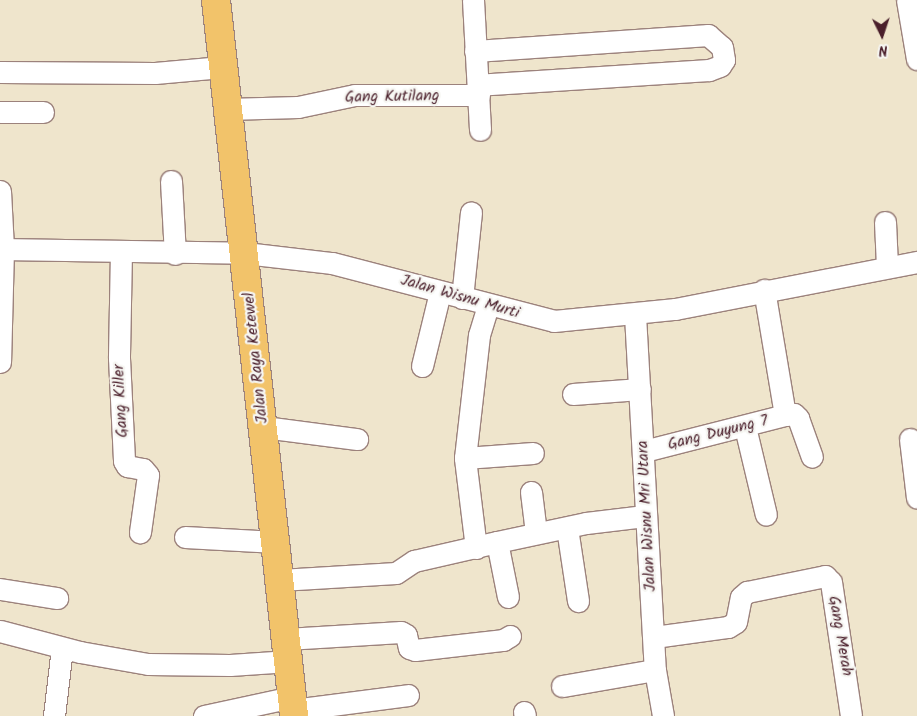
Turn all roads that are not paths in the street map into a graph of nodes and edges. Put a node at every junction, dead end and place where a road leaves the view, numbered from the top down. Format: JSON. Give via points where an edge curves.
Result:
{"nodes":[{"id":1,"x":216,"y":0,"type":"edge"},
{"id":2,"x":473,"y":0,"type":"edge"},
{"id":3,"x":907,"y":0,"type":"edge"},
{"id":4,"x":476,"y":51,"type":"junction"},
{"id":5,"x":917,"y":59,"type":"edge"},
{"id":6,"x":222,"y":67,"type":"junction"},
{"id":7,"x":0,"y":72,"type":"edge"},
{"id":8,"x":479,"y":90,"type":"junction"},
{"id":9,"x":237,"y":109,"type":"junction"},
{"id":10,"x":0,"y":112,"type":"edge"},
{"id":11,"x":44,"y":112,"type":"dead end"},
{"id":12,"x":480,"y":130,"type":"dead end"},
{"id":13,"x":171,"y":181,"type":"dead end"},
{"id":14,"x":0,"y":191,"type":"edge"},
{"id":15,"x":471,"y":212,"type":"dead end"},
{"id":16,"x":885,"y":222,"type":"dead end"},
{"id":17,"x":2,"y":249,"type":"edge"},
{"id":18,"x":121,"y":251,"type":"junction"},
{"id":19,"x":245,"y":253,"type":"junction"},
{"id":20,"x":175,"y":254,"type":"junction"},
{"id":21,"x":917,"y":262,"type":"edge"},
{"id":22,"x":887,"y":266,"type":"junction"},
{"id":23,"x":764,"y":290,"type":"junction"},
{"id":24,"x":440,"y":292,"type":"junction"},
{"id":25,"x":462,"y":298,"type":"junction"},
{"id":26,"x":488,"y":306,"type":"junction"},
{"id":27,"x":634,"y":315,"type":"junction"},
{"id":28,"x":0,"y":362,"type":"edge"},
{"id":29,"x":422,"y":366,"type":"dead end"},
{"id":30,"x":640,"y":389,"type":"junction"},
{"id":31,"x":573,"y":394,"type":"dead end"},
{"id":32,"x":785,"y":415,"type":"junction"},
{"id":33,"x":264,"y":427,"type":"junction"},
{"id":34,"x":744,"y":427,"type":"junction"},
{"id":35,"x":357,"y":439,"type":"dead end"},
{"id":36,"x":910,"y":439,"type":"dead end"},
{"id":37,"x":644,"y":451,"type":"junction"},
{"id":38,"x":533,"y":453,"type":"dead end"},
{"id":39,"x":812,"y":456,"type":"dead end"},
{"id":40,"x":465,"y":458,"type":"junction"},
{"id":41,"x":916,"y":485,"type":"edge"},
{"id":42,"x":531,"y":492,"type":"dead end"},
{"id":43,"x":766,"y":515,"type":"dead end"},
{"id":44,"x":645,"y":516,"type":"junction"},
{"id":45,"x":567,"y":528,"type":"junction"},
{"id":46,"x":140,"y":532,"type":"dead end"},
{"id":47,"x":536,"y":533,"type":"junction"},
{"id":48,"x":185,"y":537,"type":"dead end"},
{"id":49,"x":276,"y":542,"type":"junction"},
{"id":50,"x":497,"y":542,"type":"junction"},
{"id":51,"x":476,"y":548,"type":"junction"},
{"id":52,"x":280,"y":580,"type":"junction"},
{"id":53,"x":0,"y":589,"type":"edge"},
{"id":54,"x":508,"y":597,"type":"dead end"},
{"id":55,"x":57,"y":598,"type":"dead end"},
{"id":56,"x":578,"y":601,"type":"dead end"},
{"id":57,"x":0,"y":631,"type":"edge"},
{"id":58,"x":510,"y":636,"type":"dead end"},
{"id":59,"x":654,"y":637,"type":"junction"},
{"id":60,"x":62,"y":648,"type":"junction"},
{"id":61,"x":287,"y":650,"type":"junction"},
{"id":62,"x":655,"y":670,"type":"junction"},
{"id":63,"x":562,"y":686,"type":"dead end"},
{"id":64,"x":408,"y":695,"type":"dead end"},
{"id":65,"x":293,"y":708,"type":"edge"},
{"id":66,"x":54,"y":716,"type":"edge"},
{"id":67,"x":204,"y":716,"type":"edge"},
{"id":68,"x":663,"y":716,"type":"edge"},
{"id":69,"x":851,"y":716,"type":"edge"}],
"edges":[{"from":1,"to":6,"type":"main road","name":"Jalan Raya Ketewel"},
{"from":2,"to":4,"type":"street"},
{"from":3,"to":5,"type":"street"},
{"from":4,"to":8,"type":"street"},
{"from":4,"to":8,"type":"street","name":"Gang Kutilang","via":[[708,35],[722,47],[724,60],[720,66],[709,70]]},
{"from":6,"to":7,"type":"street","via":[[155,73]]},
{"from":6,"to":9,"type":"main road","name":"Jalan Raya Ketewel"},
{"from":8,"to":9,"type":"street","name":"Gang Kutilang","via":[[355,95],[298,107]]},
{"from":8,"to":12,"type":"street"},
{"from":9,"to":19,"type":"main road","name":"Jalan Raya Ketewel"},
{"from":10,"to":11,"type":"street"},
{"from":13,"to":20,"type":"street"},
{"from":14,"to":17,"type":"street"},
{"from":15,"to":25,"type":"street"},
{"from":16,"to":22,"type":"street"},
{"from":17,"to":18,"type":"street","name":"Jalan Wisnu Murti"},
{"from":17,"to":28,"type":"street"},
{"from":18,"to":20,"type":"street","name":"Jalan Wisnu Murti"},
{"from":18,"to":46,"type":"street","name":"Gang Killer","via":[[119,358],[124,461],[127,466],[143,469],[148,474]]},
{"from":19,"to":20,"type":"street","name":"Jalan Wisnu Murti"},
{"from":19,"to":24,"type":"street","name":"Jalan Wisnu Murti","via":[[347,265]]},
{"from":19,"to":33,"type":"main road","name":"Jalan Raya Ketewel"},
{"from":21,"to":22,"type":"street","name":"Jalan Wisnu Murti"},
{"from":22,"to":23,"type":"street","name":"Jalan Wisnu Murti"},
{"from":23,"to":27,"type":"street","name":"Jalan Wisnu Murti"},
{"from":23,"to":32,"type":"street","name":"Gang Duyung 7"},
{"from":24,"to":25,"type":"street","name":"Jalan Wisnu Murti"},
{"from":24,"to":29,"type":"street"},
{"from":25,"to":26,"type":"street","name":"Jalan Wisnu Murti"},
{"from":26,"to":27,"type":"street","name":"Jalan Wisnu Murti","via":[[554,321]]},
{"from":26,"to":40,"type":"street","via":[[479,335]]},
{"from":27,"to":30,"type":"street","name":"Jalan Wisnu Mri Utara"},
{"from":30,"to":31,"type":"street"},
{"from":30,"to":37,"type":"street","name":"Jalan Wisnu Mri Utara"},
{"from":32,"to":34,"type":"street","name":"Gang Duyung 7"},
{"from":32,"to":39,"type":"street","via":[[794,414],[798,418]]},
{"from":33,"to":35,"type":"street"},
{"from":33,"to":49,"type":"main road","name":"Jalan Raya Ketewel"},
{"from":34,"to":37,"type":"street","name":"Gang Duyung 7"},
{"from":34,"to":43,"type":"street"},
{"from":36,"to":41,"type":"street"},
{"from":37,"to":44,"type":"street","name":"Jalan Wisnu Mri Utara"},
{"from":38,"to":40,"type":"street"},
{"from":40,"to":51,"type":"street"},
{"from":42,"to":47,"type":"street"},
{"from":44,"to":45,"type":"street"},
{"from":44,"to":59,"type":"street","name":"Jalan Wisnu Mri Utara"},
{"from":45,"to":47,"type":"street"},
{"from":45,"to":56,"type":"street"},
{"from":47,"to":50,"type":"street"},
{"from":48,"to":49,"type":"street"},
{"from":49,"to":52,"type":"main road","name":"Jalan Raya Ketewel"},
{"from":50,"to":51,"type":"street"},
{"from":50,"to":54,"type":"street"},
{"from":51,"to":52,"type":"street","via":[[414,561],[396,573]]},
{"from":52,"to":61,"type":"main road","name":"Jalan Raya Ketewel"},
{"from":53,"to":55,"type":"street"},
{"from":57,"to":60,"type":"street"},
{"from":58,"to":61,"type":"street","via":[[503,640],[415,650],[409,648],[406,635],[401,632]]},
{"from":59,"to":62,"type":"street","name":"Jalan Wisnu Mri Utara"},
{"from":59,"to":69,"type":"street","name":"Gang Merah","via":[[728,627],[736,622],[741,597],[746,592],[825,576],[831,582],[848,676]]},
{"from":60,"to":61,"type":"street","via":[[148,664],[230,665]]},
{"from":60,"to":66,"type":"street"},
{"from":61,"to":65,"type":"main road","name":"Jalan Raya Ketewel"},
{"from":62,"to":63,"type":"street"},
{"from":62,"to":68,"type":"street","name":"Jalan Wisnu Mri Utara"},
{"from":64,"to":65,"type":"street"},
{"from":65,"to":67,"type":"street"}]}
